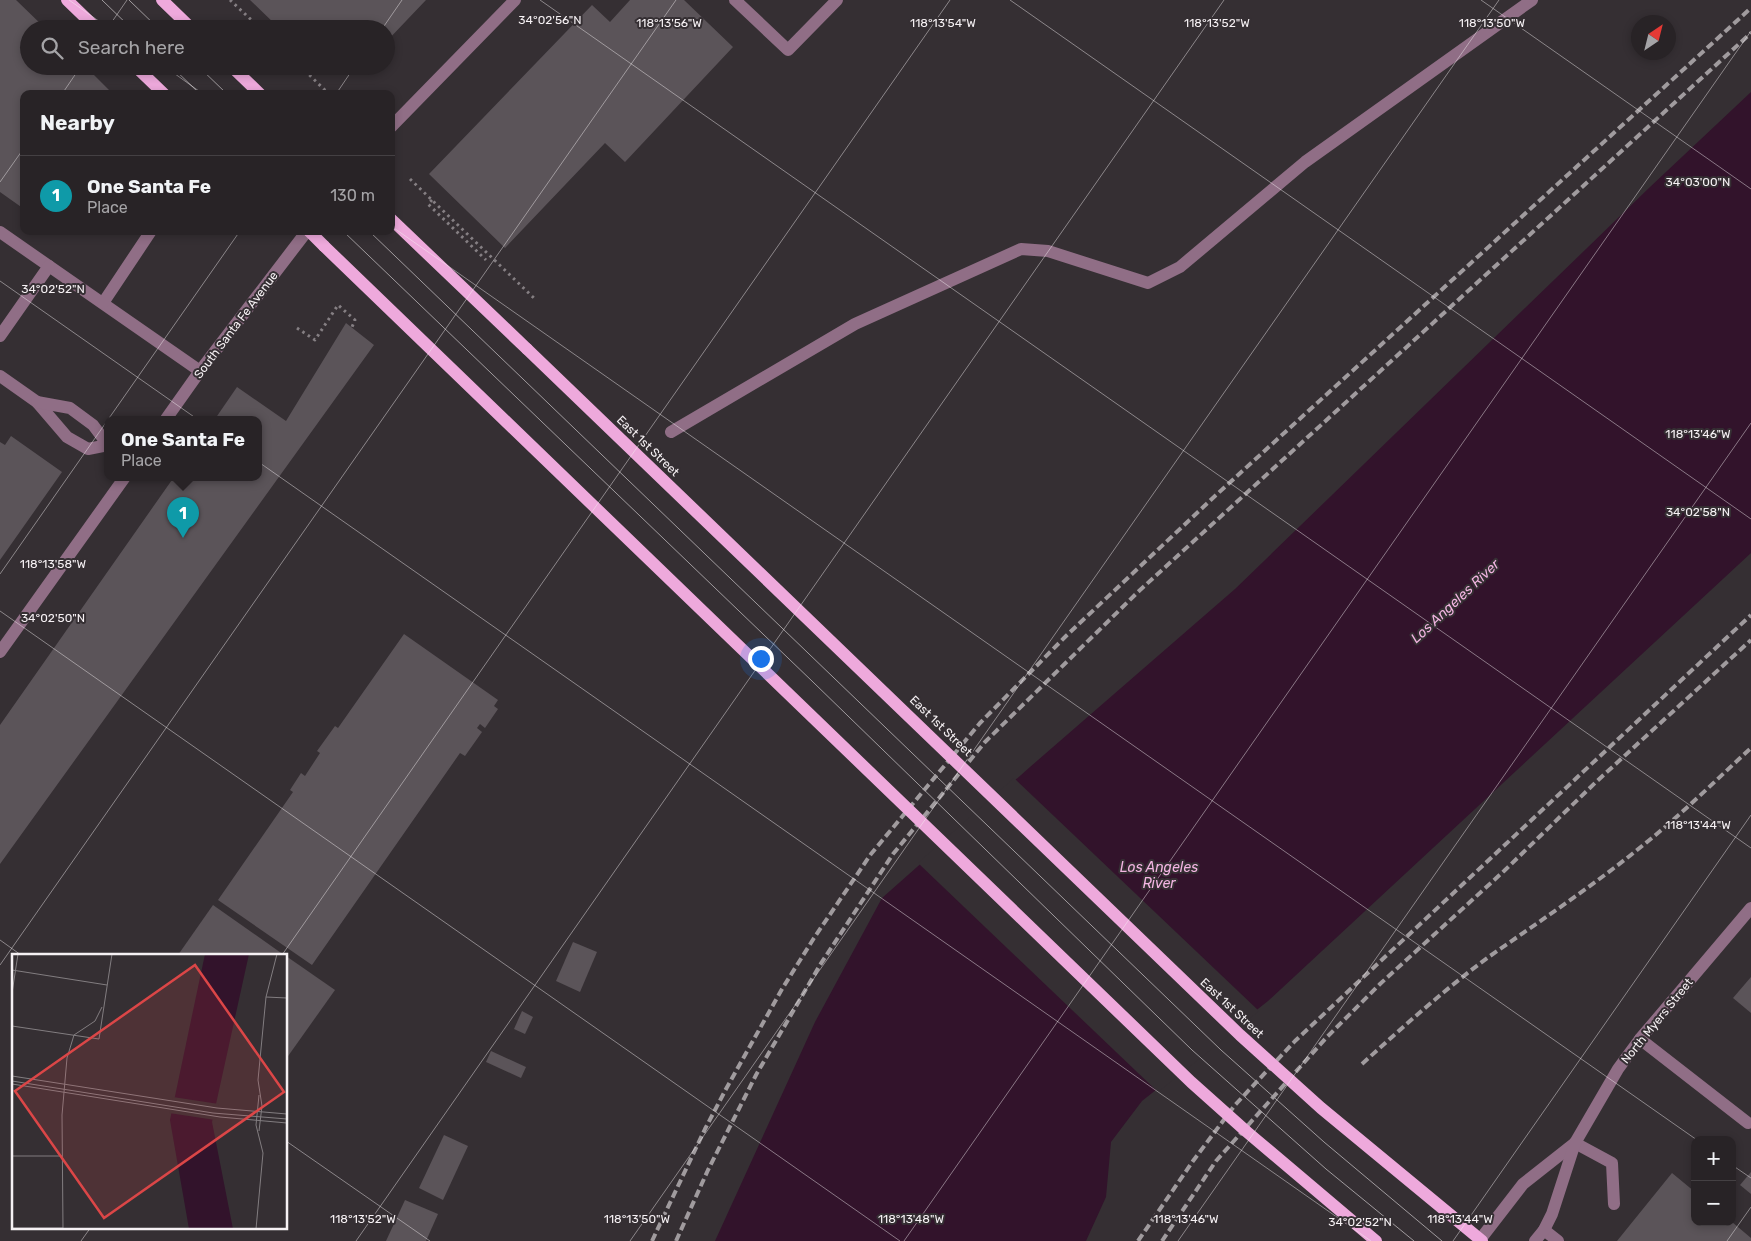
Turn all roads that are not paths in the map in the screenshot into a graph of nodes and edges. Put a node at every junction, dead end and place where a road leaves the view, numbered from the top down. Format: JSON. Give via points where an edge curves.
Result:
{"nodes":[{"id":1,"x":67,"y":0,"type":"edge"},
{"id":2,"x":162,"y":0,"type":"edge"},
{"id":3,"x":515,"y":0,"type":"edge"},
{"id":4,"x":735,"y":0,"type":"edge"},
{"id":5,"x":837,"y":0,"type":"edge"},
{"id":6,"x":1532,"y":0,"type":"edge"},
{"id":7,"x":87,"y":20,"type":"edge"},
{"id":8,"x":182,"y":20,"type":"edge"},
{"id":9,"x":144,"y":75,"type":"edge"},
{"id":10,"x":241,"y":75,"type":"edge"},
{"id":11,"x":160,"y":90,"type":"edge"},
{"id":12,"x":256,"y":90,"type":"edge"},
{"id":13,"x":395,"y":123,"type":"edge"},
{"id":14,"x":395,"y":223,"type":"edge"},
{"id":15,"x":0,"y":232,"type":"edge"},
{"id":16,"x":148,"y":235,"type":"edge"},
{"id":17,"x":305,"y":235,"type":"edge"},
{"id":18,"x":312,"y":235,"type":"edge"},
{"id":19,"x":48,"y":266,"type":"junction"},
{"id":20,"x":103,"y":303,"type":"junction"},
{"id":21,"x":0,"y":336,"type":"edge"},
{"id":22,"x":200,"y":371,"type":"junction"},
{"id":23,"x":0,"y":376,"type":"edge"},
{"id":24,"x":37,"y":402,"type":"junction"},
{"id":25,"x":168,"y":416,"type":"edge"},
{"id":26,"x":671,"y":432,"type":"dead end"},
{"id":27,"x":104,"y":440,"type":"edge"},
{"id":28,"x":104,"y":446,"type":"edge"},
{"id":29,"x":122,"y":481,"type":"edge"},
{"id":30,"x":2,"y":644,"type":"edge"},
{"id":31,"x":1751,"y":908,"type":"edge"},
{"id":32,"x":1640,"y":1039,"type":"junction"},
{"id":33,"x":1748,"y":1124,"type":"dead end"},
{"id":34,"x":1575,"y":1143,"type":"junction"},
{"id":35,"x":1614,"y":1204,"type":"dead end"},
{"id":36,"x":1544,"y":1230,"type":"junction"},
{"id":37,"x":1376,"y":1241,"type":"edge"},
{"id":38,"x":1480,"y":1241,"type":"edge"},
{"id":39,"x":1535,"y":1241,"type":"edge"},
{"id":40,"x":1558,"y":1241,"type":"edge"}],
"edges":[{"from":1,"to":7,"type":"main road"},
{"from":2,"to":8,"type":"main road"},
{"from":3,"to":13,"type":"street"},
{"from":4,"to":5,"type":"street","via":[[788,50]]},
{"from":6,"to":26,"type":"street","via":[[1305,162],[1180,267],[1148,283],[1048,251],[1021,249],[855,324]]},
{"from":9,"to":11,"type":"main road"},
{"from":10,"to":12,"type":"main road"},
{"from":14,"to":38,"type":"main road","name":"East 1st Street","bridge":true,"via":[[1240,1035],[1321,1108]]},
{"from":15,"to":19,"type":"street"},
{"from":16,"to":20,"type":"street"},
{"from":17,"to":22,"type":"street","name":"South Santa Fe Avenue"},
{"from":18,"to":37,"type":"main road","bridge":true,"via":[[1178,1069]]},
{"from":19,"to":20,"type":"street"},
{"from":19,"to":21,"type":"street"},
{"from":20,"to":22,"type":"street"},
{"from":22,"to":25,"type":"street","name":"South Santa Fe Avenue"},
{"from":23,"to":24,"type":"street"},
{"from":24,"to":27,"type":"street","via":[[70,408],[93,425]]},
{"from":24,"to":28,"type":"street","via":[[67,437],[88,449]]},
{"from":29,"to":30,"type":"street"},
{"from":31,"to":32,"type":"street","name":"North Myers Street"},
{"from":32,"to":33,"type":"street"},
{"from":32,"to":34,"type":"street","name":"North Myers Street","via":[[1618,1069]]},
{"from":34,"to":35,"type":"street","via":[[1612,1163]]},
{"from":34,"to":36,"type":"street","name":"North Myers Street"},
{"from":34,"to":38,"type":"street","name":"North Myers Street","via":[[1523,1184]]},
{"from":36,"to":39,"type":"street","name":"North Myers Street"},
{"from":36,"to":40,"type":"street"}]}
